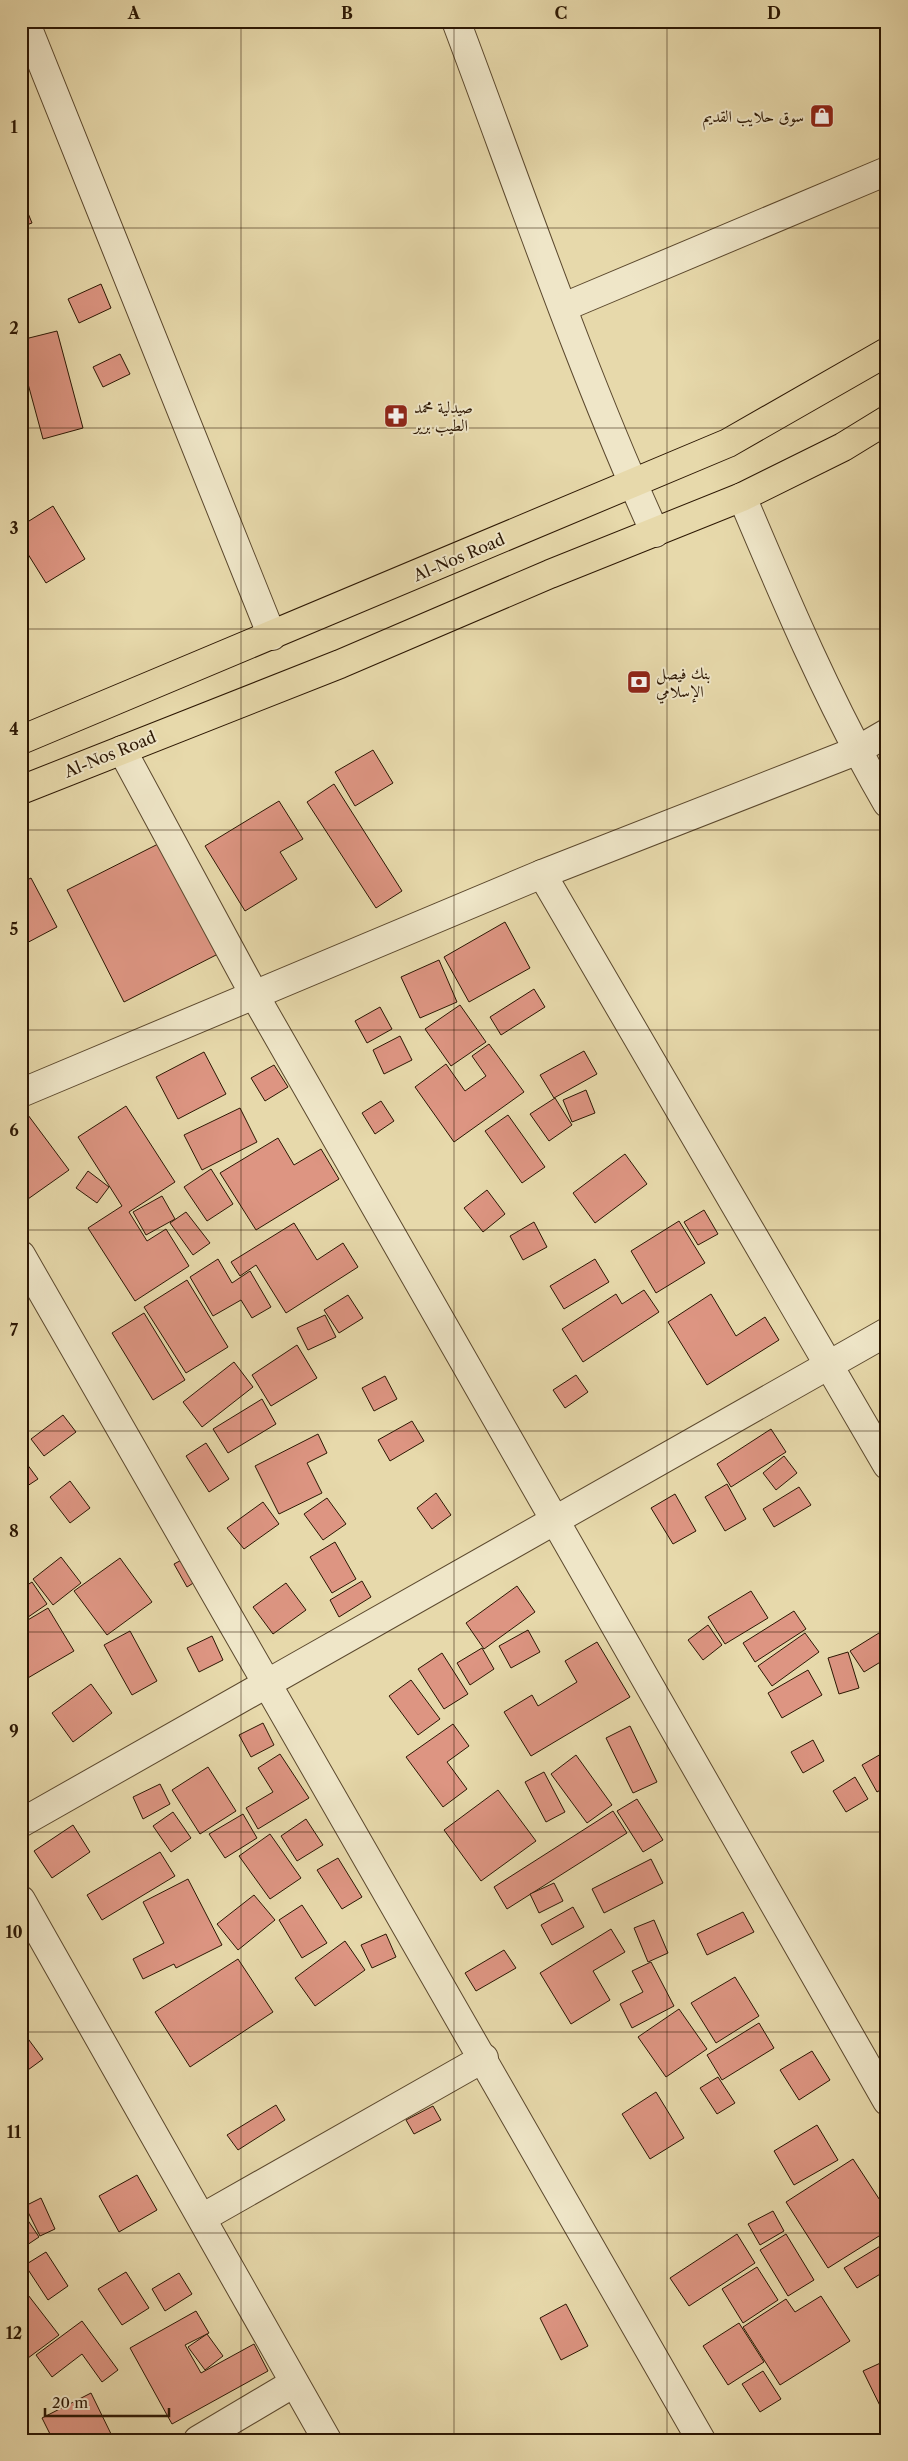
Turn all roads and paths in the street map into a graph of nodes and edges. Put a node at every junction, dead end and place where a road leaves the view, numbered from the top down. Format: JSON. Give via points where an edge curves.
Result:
{"nodes":[{"id":1,"x":25,"y":21,"type":"edge"},
{"id":2,"x":456,"y":21,"type":"edge"},
{"id":3,"x":887,"y":171,"type":"edge"},
{"id":4,"x":564,"y":307,"type":"junction"},
{"id":5,"x":887,"y":352,"type":"edge"},
{"id":6,"x":887,"y":420,"type":"edge"},
{"id":7,"x":633,"y":485,"type":"junction"},
{"id":8,"x":742,"y":497,"type":"junction"},
{"id":9,"x":655,"y":533,"type":"junction"},
{"id":10,"x":272,"y":636,"type":"junction"},
{"id":11,"x":887,"y":733,"type":"edge"},
{"id":12,"x":21,"y":740,"type":"edge"},
{"id":13,"x":122,"y":750,"type":"junction"},
{"id":14,"x":856,"y":751,"type":"junction"},
{"id":15,"x":21,"y":790,"type":"edge"},
{"id":16,"x":887,"y":804,"type":"edge"},
{"id":17,"x":542,"y":874,"type":"junction"},
{"id":18,"x":255,"y":996,"type":"junction"},
{"id":19,"x":21,"y":1094,"type":"edge"},
{"id":20,"x":21,"y":1254,"type":"edge"},
{"id":21,"x":887,"y":1332,"type":"edge"},
{"id":22,"x":829,"y":1365,"type":"junction"},
{"id":23,"x":887,"y":1465,"type":"edge"},
{"id":24,"x":556,"y":1519,"type":"junction"},
{"id":25,"x":269,"y":1683,"type":"junction"},
{"id":26,"x":21,"y":1823,"type":"edge"},
{"id":27,"x":21,"y":1900,"type":"edge"},
{"id":28,"x":484,"y":2058,"type":"junction"},
{"id":29,"x":887,"y":2101,"type":"edge"},
{"id":30,"x":202,"y":2218,"type":"junction"},
{"id":31,"x":294,"y":2383,"type":"junction"},
{"id":32,"x":198,"y":2440,"type":"edge"},
{"id":33,"x":327,"y":2440,"type":"edge"},
{"id":34,"x":701,"y":2440,"type":"edge"}],
"edges":[{"from":1,"to":10,"type":"street"},
{"from":2,"to":4,"type":"street"},
{"from":3,"to":4,"type":"street"},
{"from":4,"to":7,"type":"street"},
{"from":5,"to":7,"type":"main road","name":"Al-Nos Road","via":[[728,443]]},
{"from":6,"to":8,"type":"main road","name":"Al-Nos Road","via":[[843,448]]},
{"from":7,"to":9,"type":"street"},
{"from":7,"to":10,"type":"main road","name":"Al-Nos Road"},
{"from":8,"to":9,"type":"main road","name":"Al-Nos Road"},
{"from":8,"to":14,"type":"street"},
{"from":9,"to":13,"type":"main road","name":"Al-Nos Road","via":[[340,664]]},
{"from":10,"to":12,"type":"main road","name":"Al-Nos Road"},
{"from":11,"to":14,"type":"street"},
{"from":13,"to":15,"type":"main road","name":"Al-Nos Road"},
{"from":13,"to":18,"type":"street"},
{"from":14,"to":16,"type":"street"},
{"from":14,"to":17,"type":"street"},
{"from":17,"to":18,"type":"street"},
{"from":17,"to":22,"type":"street"},
{"from":18,"to":19,"type":"street"},
{"from":18,"to":24,"type":"street"},
{"from":20,"to":25,"type":"street"},
{"from":21,"to":22,"type":"street"},
{"from":22,"to":23,"type":"street"},
{"from":22,"to":24,"type":"street"},
{"from":24,"to":25,"type":"street"},
{"from":24,"to":29,"type":"street"},
{"from":25,"to":26,"type":"street"},
{"from":25,"to":28,"type":"street"},
{"from":27,"to":30,"type":"street"},
{"from":28,"to":30,"type":"street"},
{"from":28,"to":34,"type":"street"},
{"from":30,"to":31,"type":"street"},
{"from":31,"to":32,"type":"street"},
{"from":31,"to":33,"type":"street"}]}
